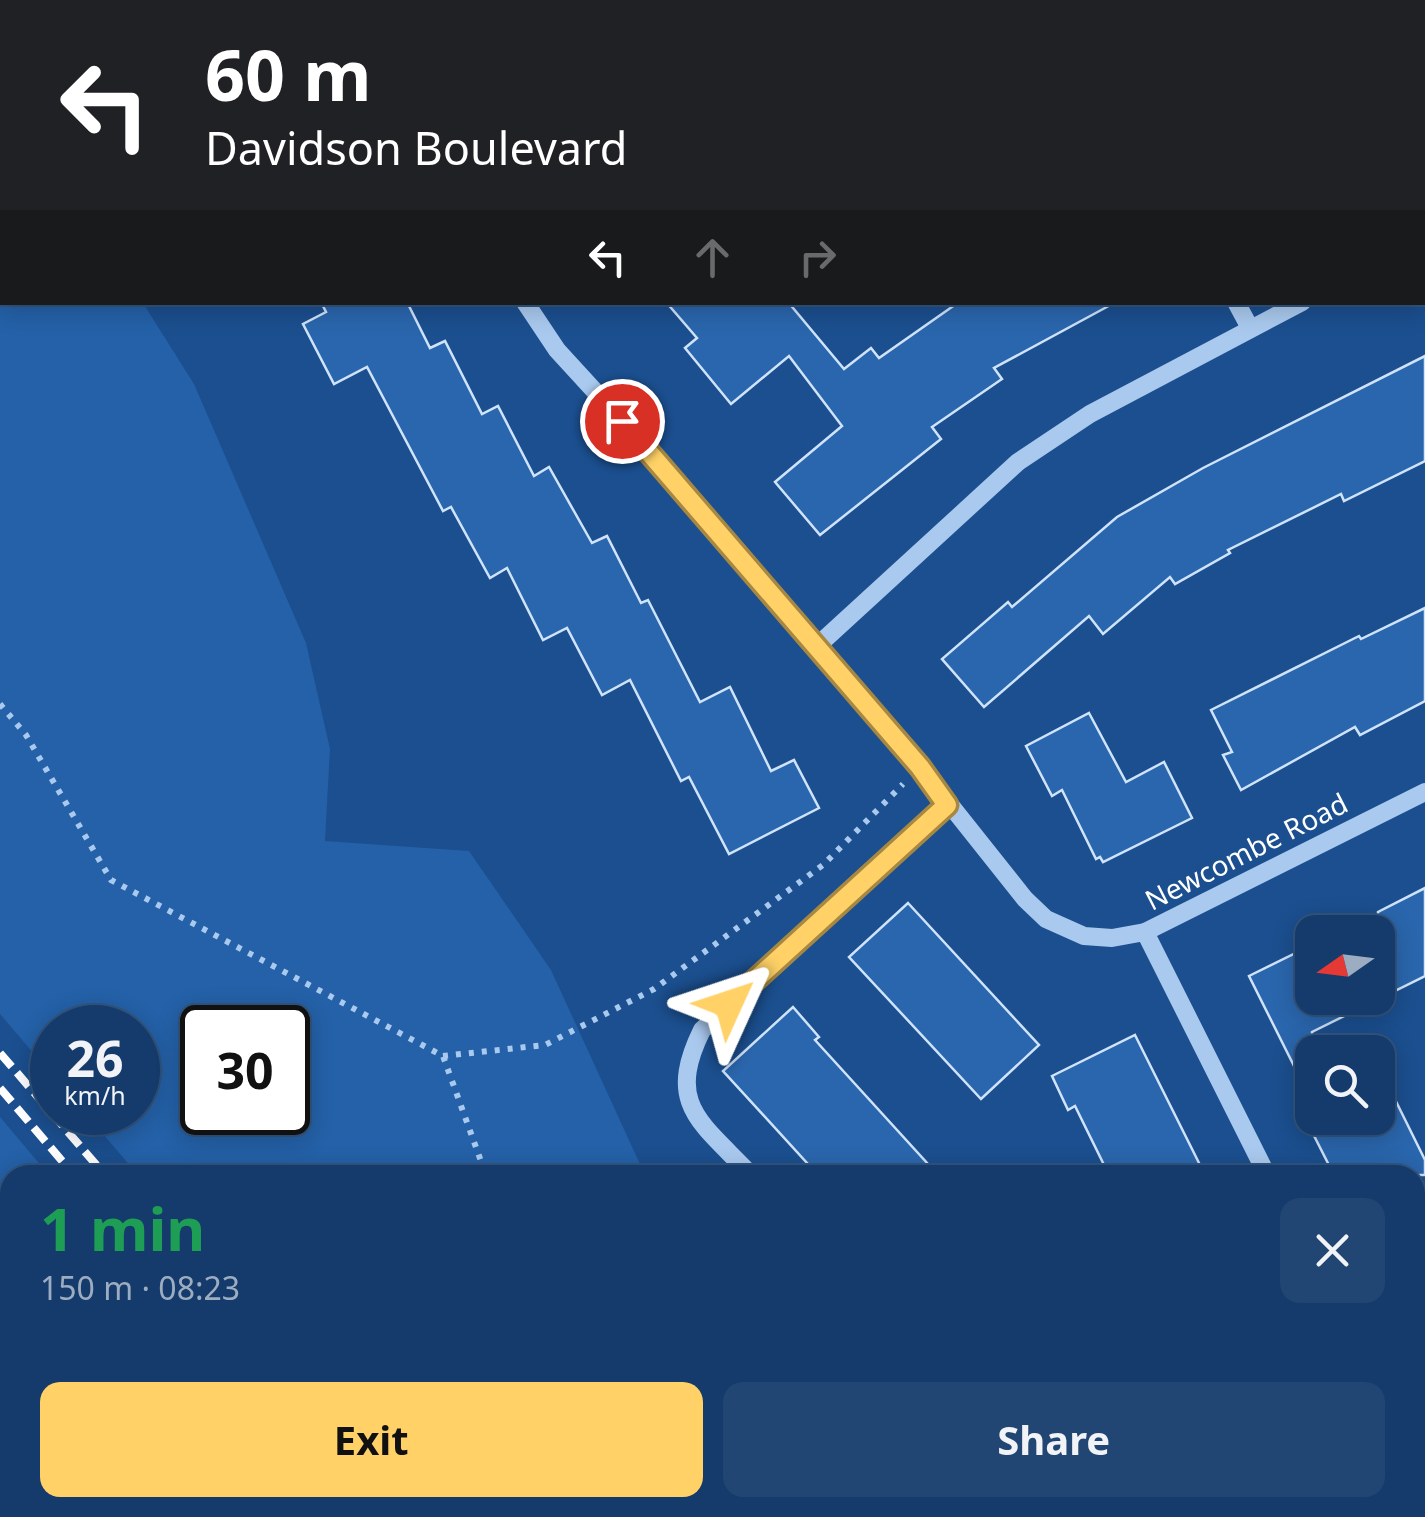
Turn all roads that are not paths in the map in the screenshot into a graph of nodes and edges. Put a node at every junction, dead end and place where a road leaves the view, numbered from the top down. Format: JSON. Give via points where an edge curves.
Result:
{"nodes":[{"id":1,"x":526,"y":305,"type":"edge"},
{"id":2,"x":1238,"y":305,"type":"edge"},
{"id":3,"x":1296,"y":305,"type":"edge"},
{"id":4,"x":1250,"y":328,"type":"junction"},
{"id":5,"x":815,"y":648,"type":"junction"},
{"id":6,"x":1425,"y":792,"type":"edge"},
{"id":7,"x":947,"y":805,"type":"junction"},
{"id":8,"x":1145,"y":932,"type":"junction"},
{"id":9,"x":741,"y":1165,"type":"edge"},
{"id":10,"x":1262,"y":1165,"type":"edge"}],
"edges":[{"from":1,"to":5,"type":"street","name":"Newcombe Road","via":[[557,350],[666,468]]},
{"from":2,"to":4,"type":"street"},
{"from":3,"to":4,"type":"street"},
{"from":4,"to":5,"type":"street","via":[[1090,414],[1018,462]]},
{"from":5,"to":7,"type":"street","name":"Newcombe Road"},
{"from":6,"to":8,"type":"street","name":"Newcombe Road"},
{"from":7,"to":8,"type":"street","name":"Newcombe Road","via":[[1046,918],[1084,936]]},
{"from":7,"to":9,"type":"street","via":[[702,1030],[686,1063],[690,1102]]},
{"from":8,"to":10,"type":"street"}]}
